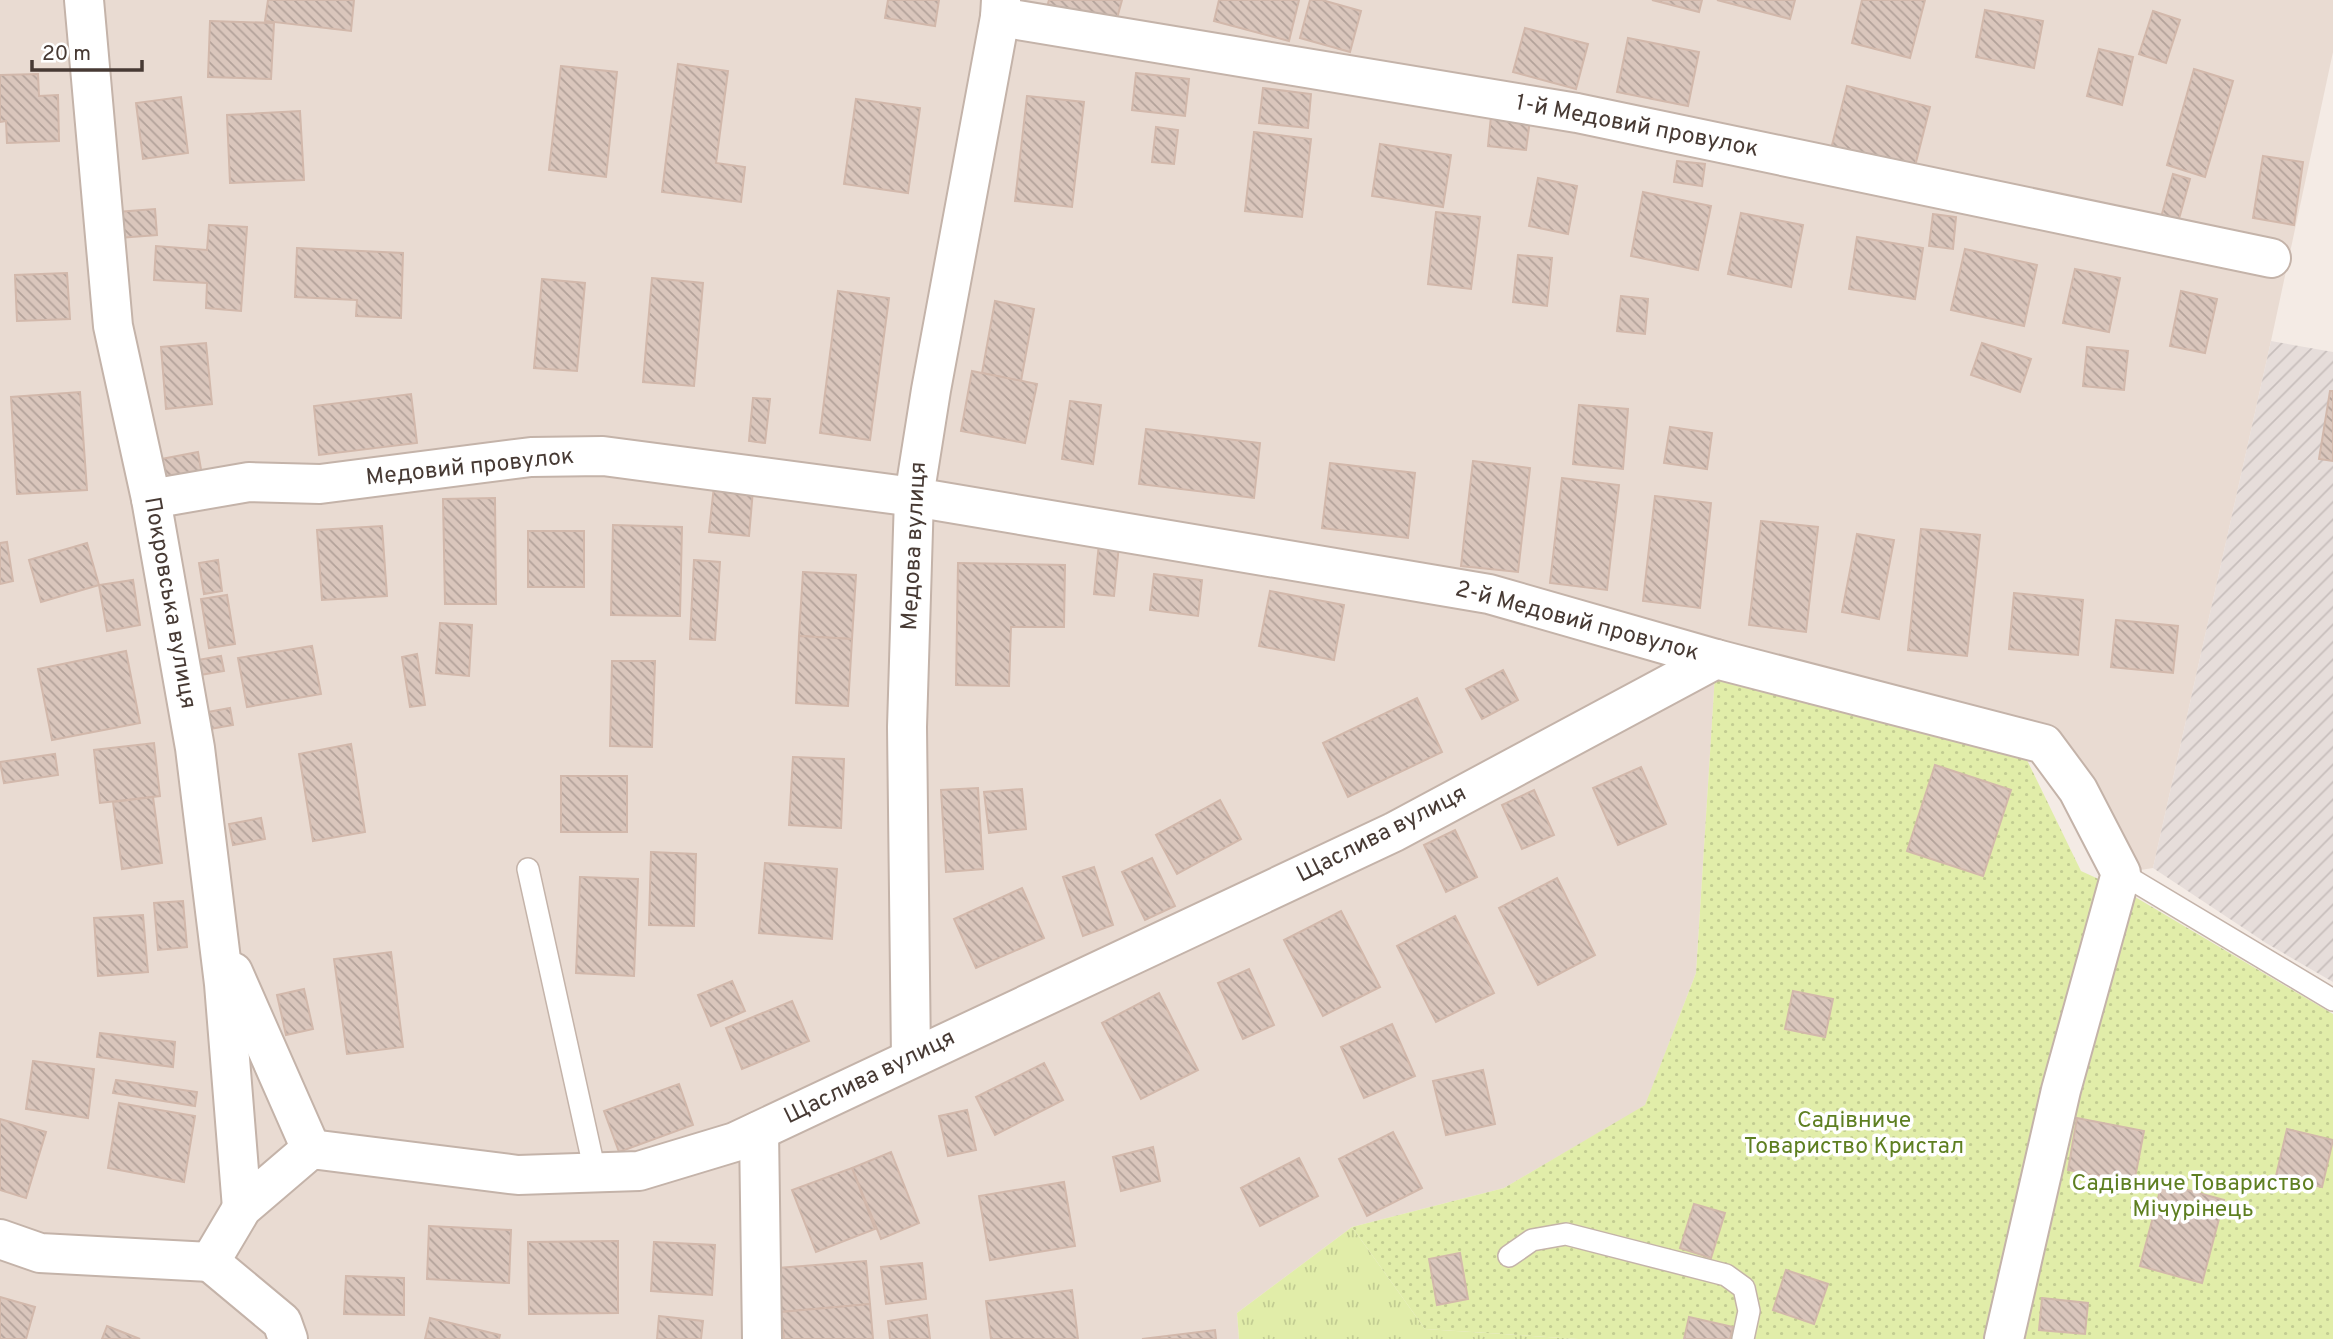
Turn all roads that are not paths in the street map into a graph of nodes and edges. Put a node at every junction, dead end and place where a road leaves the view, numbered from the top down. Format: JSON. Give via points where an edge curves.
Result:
{"nodes":[{"id":1,"x":84,"y":0,"type":"edge"},
{"id":2,"x":1001,"y":8,"type":"edge"},
{"id":3,"x":2271,"y":258,"type":"dead end"},
{"id":4,"x":914,"y":496,"type":"junction"},
{"id":5,"x":151,"y":499,"type":"junction"},
{"id":6,"x":1716,"y":659,"type":"junction"},
{"id":7,"x":528,"y":869,"type":"dead end"},
{"id":8,"x":2121,"y":873,"type":"junction"},
{"id":9,"x":219,"y":939,"type":"junction"},
{"id":10,"x":2333,"y":1000,"type":"edge"},
{"id":11,"x":911,"y":1058,"type":"junction"},
{"id":12,"x":759,"y":1131,"type":"junction"},
{"id":13,"x":311,"y":1149,"type":"junction"},
{"id":14,"x":595,"y":1172,"type":"junction"},
{"id":15,"x":242,"y":1209,"type":"junction"},
{"id":16,"x":0,"y":1239,"type":"edge"},
{"id":17,"x":1509,"y":1256,"type":"dead end"},
{"id":18,"x":210,"y":1262,"type":"junction"},
{"id":19,"x":288,"y":1339,"type":"edge"},
{"id":20,"x":762,"y":1339,"type":"edge"},
{"id":21,"x":1744,"y":1339,"type":"edge"},
{"id":22,"x":2004,"y":1339,"type":"edge"}],
"edges":[{"from":1,"to":5,"type":"street","name":"Покровська вулиця","via":[[113,326]]},
{"from":2,"to":3,"type":"street","name":"1-й Медовий провулок","via":[[1577,113]]},
{"from":2,"to":4,"type":"street","name":"Медова вулиця"},
{"from":4,"to":5,"type":"street","name":"Медовий провулок","via":[[591,456],[531,457],[320,484],[249,482]]},
{"from":4,"to":6,"type":"street","name":"2-й Медовий провулок","via":[[1489,594]]},
{"from":4,"to":11,"type":"street","name":"Медова вулиця","via":[[907,727]]},
{"from":5,"to":9,"type":"street","name":"Покровська вулиця","via":[[195,748]]},
{"from":6,"to":8,"type":"street","name":"2-й Медовий провулок","via":[[2044,744],[2078,790]]},
{"from":6,"to":11,"type":"street","name":"Щаслива вулиця","via":[[1394,832]]},
{"from":7,"to":14,"type":"lane"},
{"from":8,"to":10,"type":"lane"},
{"from":8,"to":22,"type":"street","via":[[2061,1090]]},
{"from":9,"to":13,"type":"street"},
{"from":9,"to":15,"type":"street","name":"Покровська вулиця"},
{"from":11,"to":12,"type":"street","name":"Щаслива вулиця"},
{"from":12,"to":14,"type":"street","name":"Щаслива вулиця","via":[[639,1171]]},
{"from":12,"to":20,"type":"street"},
{"from":13,"to":14,"type":"street","name":"Щаслива вулиця","via":[[518,1175]]},
{"from":13,"to":15,"type":"street"},
{"from":15,"to":18,"type":"street"},
{"from":16,"to":18,"type":"street","via":[[40,1253]]},
{"from":17,"to":21,"type":"lane","via":[[1532,1240],[1566,1234],[1726,1275],[1744,1288],[1749,1311]]},
{"from":18,"to":19,"type":"street","via":[[282,1322]]}]}
